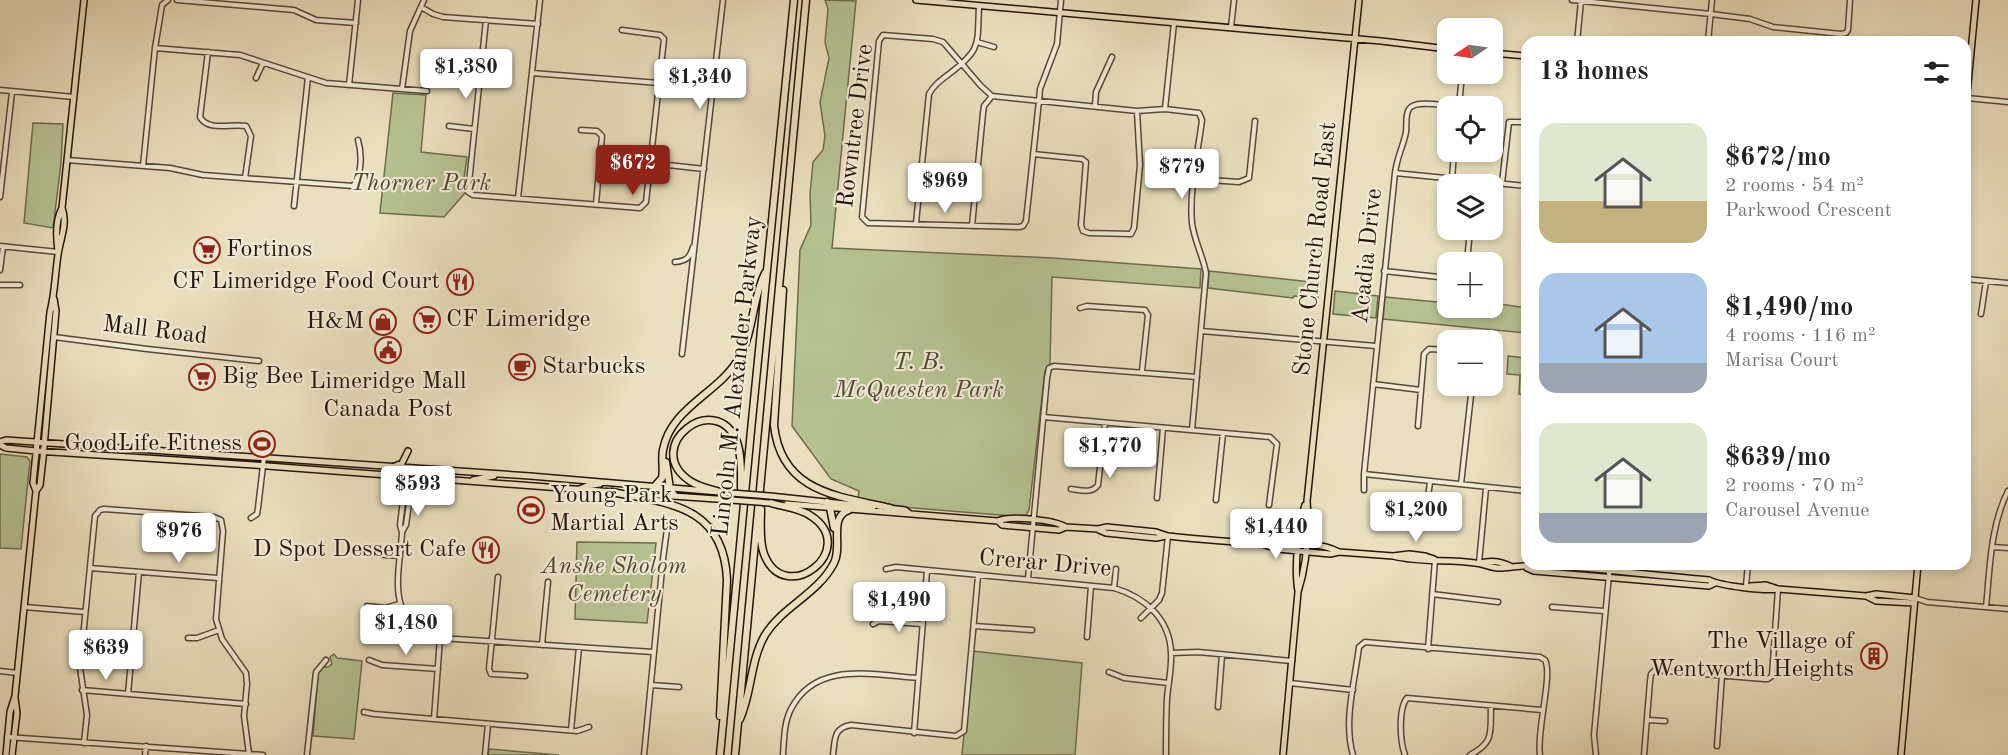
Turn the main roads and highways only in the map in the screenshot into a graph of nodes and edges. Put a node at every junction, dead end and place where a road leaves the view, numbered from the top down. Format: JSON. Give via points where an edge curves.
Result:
{"nodes":[{"id":1,"x":84,"y":0,"type":"edge"},
{"id":2,"x":794,"y":0,"type":"edge"},
{"id":3,"x":806,"y":0,"type":"edge"},
{"id":4,"x":916,"y":0,"type":"edge"},
{"id":5,"x":1359,"y":0,"type":"edge"},
{"id":6,"x":1976,"y":0,"type":"edge"},
{"id":7,"x":952,"y":2,"type":"edge"},
{"id":8,"x":1356,"y":39,"type":"junction"},
{"id":9,"x":1437,"y":48,"type":"edge"},
{"id":10,"x":1971,"y":49,"type":"edge"},
{"id":11,"x":1503,"y":54,"type":"edge"},
{"id":12,"x":1521,"y":55,"type":"edge"},
{"id":13,"x":784,"y":236,"type":"junction"},
{"id":14,"x":767,"y":270,"type":"junction"},
{"id":15,"x":51,"y":337,"type":"junction"},
{"id":16,"x":667,"y":437,"type":"junction"},
{"id":17,"x":37,"y":442,"type":"junction"},
{"id":18,"x":45,"y":443,"type":"junction"},
{"id":19,"x":0,"y":444,"type":"edge"},
{"id":20,"x":36,"y":451,"type":"junction"},
{"id":21,"x":408,"y":451,"type":"dead end"},
{"id":22,"x":44,"y":452,"type":"junction"},
{"id":23,"x":392,"y":467,"type":"junction"},
{"id":24,"x":501,"y":474,"type":"junction"},
{"id":25,"x":540,"y":477,"type":"junction"},
{"id":26,"x":760,"y":479,"type":"junction"},
{"id":27,"x":466,"y":482,"type":"junction"},
{"id":28,"x":610,"y":483,"type":"junction"},
{"id":29,"x":654,"y":487,"type":"junction"},
{"id":30,"x":554,"y":489,"type":"junction"},
{"id":31,"x":577,"y":490,"type":"junction"},
{"id":32,"x":36,"y":491,"type":"junction"},
{"id":33,"x":612,"y":492,"type":"junction"},
{"id":34,"x":672,"y":492,"type":"junction"},
{"id":35,"x":720,"y":492,"type":"junction"},
{"id":36,"x":770,"y":501,"type":"junction"},
{"id":37,"x":829,"y":505,"type":"junction"},
{"id":38,"x":890,"y":508,"type":"junction"},
{"id":39,"x":742,"y":510,"type":"junction"},
{"id":40,"x":849,"y":510,"type":"junction"},
{"id":41,"x":909,"y":513,"type":"junction"},
{"id":42,"x":998,"y":521,"type":"junction"},
{"id":43,"x":1066,"y":527,"type":"junction"},
{"id":44,"x":1302,"y":548,"type":"junction"},
{"id":45,"x":1521,"y":567,"type":"edge"},
{"id":46,"x":1532,"y":570,"type":"edge"},
{"id":47,"x":1918,"y":570,"type":"edge"},
{"id":48,"x":829,"y":572,"type":"junction"},
{"id":49,"x":1915,"y":601,"type":"junction"},
{"id":50,"x":737,"y":724,"type":"junction"},
{"id":51,"x":11,"y":738,"type":"junction"},
{"id":52,"x":6,"y":755,"type":"edge"},
{"id":53,"x":12,"y":755,"type":"edge"},
{"id":54,"x":720,"y":755,"type":"edge"},
{"id":55,"x":735,"y":755,"type":"edge"},
{"id":56,"x":1283,"y":755,"type":"edge"},
{"id":57,"x":1901,"y":755,"type":"edge"}],
"edges":[{"from":1,"to":15,"type":"main road","via":[[58,221],[56,311]]},
{"from":2,"to":14,"type":"highway","name":"Lincoln M. Alexander Parkway"},
{"from":3,"to":13,"type":"highway","name":"Lincoln M. Alexander Parkway"},
{"from":4,"to":7,"type":"main road"},
{"from":5,"to":8,"type":"main road","name":"Stone Church Road East"},
{"from":6,"to":10,"type":"main road"},
{"from":7,"to":8,"type":"main road"},
{"from":8,"to":9,"type":"main road"},
{"from":8,"to":44,"type":"main road","name":"Stone Church Road East","via":[[1307,501],[1302,516]]},
{"from":11,"to":12,"type":"main road"},
{"from":13,"to":26,"type":"highway","name":"Lincoln M. Alexander Parkway"},
{"from":13,"to":38,"type":"highway","via":[[774,416],[780,451],[792,471],[816,490]]},
{"from":14,"to":16,"type":"highway","via":[[741,356],[723,379],[676,421]]},
{"from":14,"to":39,"type":"highway","name":"Lincoln M. Alexander Parkway"},
{"from":15,"to":17,"type":"main road"},
{"from":15,"to":18,"type":"main road"},
{"from":16,"to":29,"type":"highway","via":[[662,478]]},
{"from":16,"to":34,"type":"highway","via":[[666,465]]},
{"from":17,"to":18,"type":"main road"},
{"from":17,"to":19,"type":"main road","via":[[6,440]]},
{"from":17,"to":20,"type":"main road"},
{"from":18,"to":22,"type":"main road"},
{"from":18,"to":23,"type":"main road"},
{"from":19,"to":20,"type":"main road"},
{"from":20,"to":22,"type":"main road"},
{"from":20,"to":32,"type":"main road"},
{"from":21,"to":23,"type":"main road","via":[[402,463]]},
{"from":22,"to":27,"type":"main road"},
{"from":22,"to":32,"type":"main road"},
{"from":23,"to":24,"type":"main road"},
{"from":24,"to":25,"type":"main road"},
{"from":24,"to":27,"type":"main road"},
{"from":25,"to":28,"type":"main road"},
{"from":25,"to":30,"type":"main road"},
{"from":26,"to":36,"type":"highway","via":[[761,543],[767,562],[786,575],[809,573],[825,553],[827,541],[823,530],[806,513]]},
{"from":26,"to":50,"type":"highway","name":"Lincoln M. Alexander Parkway"},
{"from":27,"to":30,"type":"main road"},
{"from":28,"to":29,"type":"main road"},
{"from":28,"to":31,"type":"main road"},
{"from":29,"to":34,"type":"main road"},
{"from":30,"to":31,"type":"main road"},
{"from":31,"to":33,"type":"main road"},
{"from":32,"to":51,"type":"main road","via":[[15,696],[10,712]]},
{"from":33,"to":34,"type":"main road"},
{"from":33,"to":54,"type":"highway","via":[[689,511],[704,523],[720,546],[727,580]]},
{"from":34,"to":35,"type":"main road"},
{"from":34,"to":36,"type":"main road","bridge":true},
{"from":35,"to":36,"type":"main road","bridge":true},
{"from":35,"to":39,"type":"highway","via":[[691,482],[675,459],[678,438],[686,427],[698,421],[717,422],[734,437],[739,450]]},
{"from":36,"to":37,"type":"main road"},
{"from":37,"to":38,"type":"main road"},
{"from":37,"to":40,"type":"main road"},
{"from":37,"to":48,"type":"highway","via":[[835,541]]},
{"from":38,"to":41,"type":"main road"},
{"from":39,"to":54,"type":"highway","name":"Lincoln M. Alexander Parkway"},
{"from":40,"to":41,"type":"main road"},
{"from":40,"to":48,"type":"highway","via":[[838,519],[837,554]]},
{"from":41,"to":42,"type":"main road"},
{"from":42,"to":43,"type":"main road","via":[[1032,520]]},
{"from":42,"to":43,"type":"main road","via":[[1002,525],[1032,528]]},
{"from":43,"to":44,"type":"main road","via":[[1278,542]]},
{"from":44,"to":45,"type":"main road","via":[[1329,554],[1425,556]]},
{"from":44,"to":56,"type":"main road","name":"Stone Church Road East"},
{"from":46,"to":49,"type":"main road","via":[[1709,586],[1766,585]]},
{"from":47,"to":49,"type":"main road"},
{"from":48,"to":50,"type":"highway","via":[[765,636]]},
{"from":49,"to":57,"type":"main road"},
{"from":50,"to":55,"type":"highway","name":"Lincoln M. Alexander Parkway"},
{"from":51,"to":52,"type":"main road"},
{"from":51,"to":53,"type":"main road"}]}
